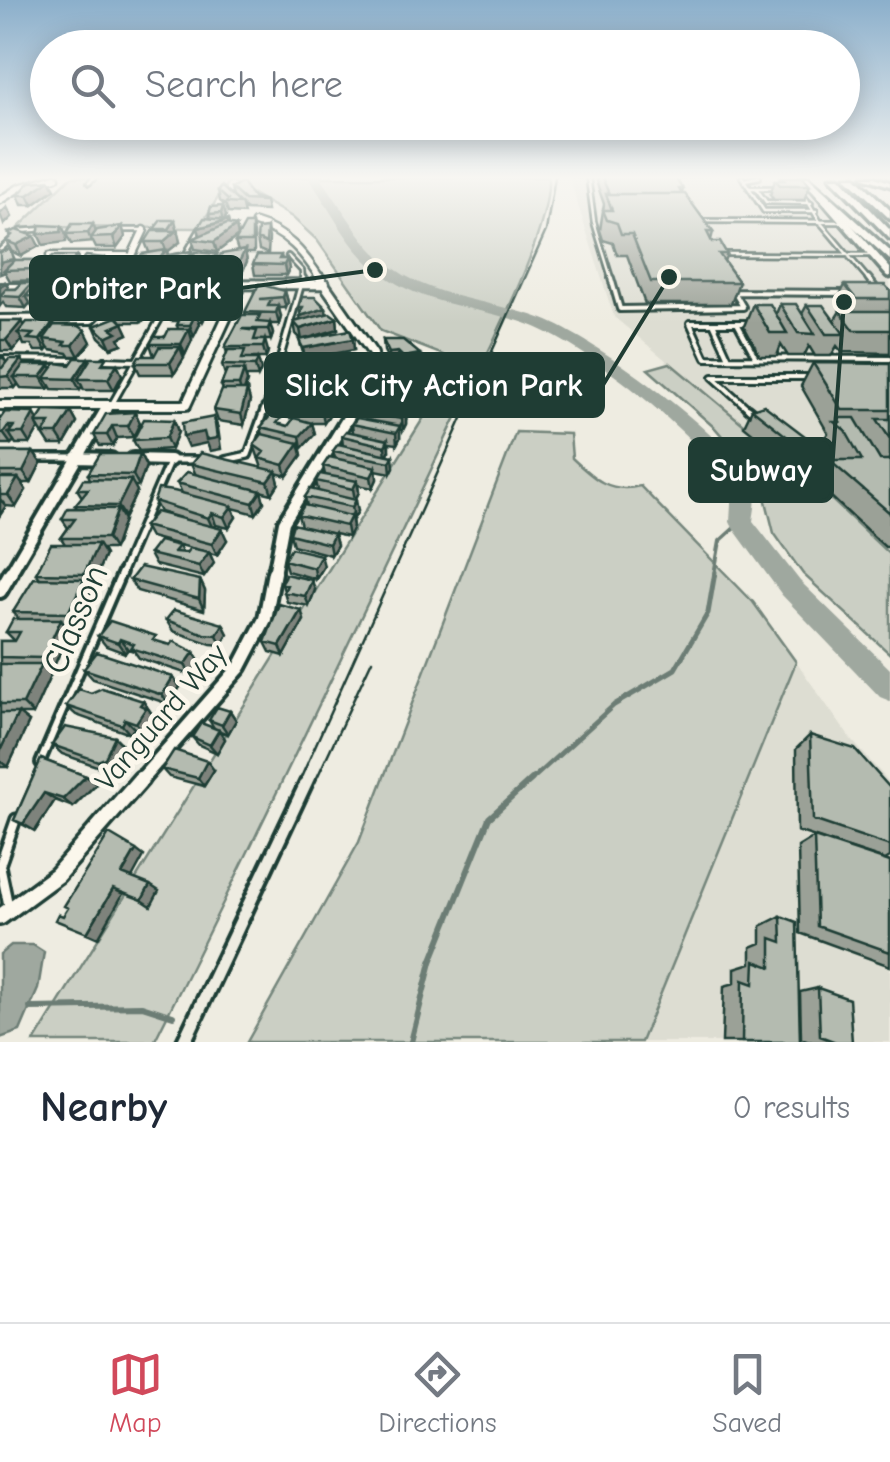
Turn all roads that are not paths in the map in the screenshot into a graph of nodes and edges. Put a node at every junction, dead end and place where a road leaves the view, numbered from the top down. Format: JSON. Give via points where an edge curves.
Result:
{"nodes":[{"id":1,"x":270,"y":226,"type":"edge"},
{"id":2,"x":595,"y":226,"type":"edge"},
{"id":3,"x":698,"y":226,"type":"edge"},
{"id":4,"x":823,"y":226,"type":"edge"},
{"id":5,"x":847,"y":226,"type":"edge"},
{"id":6,"x":854,"y":226,"type":"edge"},
{"id":7,"x":200,"y":228,"type":"edge"},
{"id":8,"x":51,"y":229,"type":"edge"},
{"id":9,"x":107,"y":230,"type":"edge"},
{"id":10,"x":144,"y":230,"type":"joint"},
{"id":11,"x":702,"y":232,"type":"edge"},
{"id":12,"x":0,"y":250,"type":"edge"},
{"id":13,"x":302,"y":252,"type":"junction"},
{"id":14,"x":847,"y":254,"type":"junction"},
{"id":15,"x":873,"y":254,"type":"junction"},
{"id":16,"x":169,"y":255,"type":"edge"},
{"id":17,"x":185,"y":255,"type":"junction"},
{"id":18,"x":50,"y":256,"type":"edge"},
{"id":19,"x":132,"y":256,"type":"junction"},
{"id":20,"x":202,"y":256,"type":"edge"},
{"id":21,"x":890,"y":257,"type":"edge"},
{"id":22,"x":720,"y":266,"type":"edge"},
{"id":23,"x":890,"y":274,"type":"edge"},
{"id":24,"x":727,"y":279,"type":"edge"},
{"id":25,"x":325,"y":284,"type":"junction"},
{"id":26,"x":0,"y":286,"type":"edge"},
{"id":27,"x":58,"y":286,"type":"edge"},
{"id":28,"x":118,"y":286,"type":"junction"},
{"id":29,"x":180,"y":286,"type":"junction"},
{"id":30,"x":241,"y":286,"type":"junction"},
{"id":31,"x":304,"y":286,"type":"junction"},
{"id":32,"x":78,"y":287,"type":"edge"},
{"id":33,"x":734,"y":292,"type":"junction"},
{"id":34,"x":0,"y":320,"type":"edge"},
{"id":35,"x":714,"y":324,"type":"junction"},
{"id":36,"x":737,"y":324,"type":"junction"},
{"id":37,"x":763,"y":324,"type":"edge"},
{"id":38,"x":776,"y":347,"type":"edge"},
{"id":39,"x":803,"y":347,"type":"edge"},
{"id":40,"x":830,"y":347,"type":"edge"},
{"id":41,"x":730,"y":358,"type":"junction"},
{"id":42,"x":756,"y":358,"type":"junction"},
{"id":43,"x":783,"y":358,"type":"junction"},
{"id":44,"x":810,"y":358,"type":"junction"},
{"id":45,"x":890,"y":358,"type":"edge"},
{"id":46,"x":0,"y":359,"type":"edge"},
{"id":47,"x":838,"y":359,"type":"junction"},
{"id":48,"x":82,"y":360,"type":"edge"},
{"id":49,"x":100,"y":360,"type":"edge"},
{"id":50,"x":136,"y":360,"type":"junction"},
{"id":51,"x":831,"y":377,"type":"edge"},
{"id":52,"x":0,"y":405,"type":"edge"},
{"id":53,"x":109,"y":407,"type":"junction"},
{"id":54,"x":759,"y":415,"type":"edge"},
{"id":55,"x":19,"y":458,"type":"edge"},
{"id":56,"x":77,"y":458,"type":"junction"},
{"id":57,"x":170,"y":460,"type":"junction"},
{"id":58,"x":202,"y":460,"type":"edge"},
{"id":59,"x":218,"y":460,"type":"edge"},
{"id":60,"x":0,"y":591,"type":"edge"},
{"id":61,"x":39,"y":766,"type":"edge"},
{"id":62,"x":24,"y":802,"type":"edge"},
{"id":63,"x":4,"y":914,"type":"edge"}],
"edges":[{"from":1,"to":13,"type":"street","name":"Vanguard Way"},
{"from":2,"to":33,"type":"lane","via":[[620,308],[736,309],[742,307]]},
{"from":3,"to":11,"type":"lane"},
{"from":4,"to":14,"type":"lane"},
{"from":5,"to":15,"type":"main road"},
{"from":6,"to":21,"type":"highway"},
{"from":7,"to":17,"type":"lane"},
{"from":8,"to":12,"type":"lane","via":[[24,229]]},
{"from":9,"to":10,"type":"lane"},
{"from":10,"to":19,"type":"street"},
{"from":13,"to":25,"type":"street","name":"Vanguard Way"},
{"from":13,"to":31,"type":"lane","via":[[288,256],[302,270]]},
{"from":14,"to":15,"type":"lane"},
{"from":14,"to":22,"type":"lane","via":[[714,254]]},
{"from":14,"to":33,"type":"lane","via":[[880,293]]},
{"from":15,"to":23,"type":"main road"},
{"from":16,"to":17,"type":"lane"},
{"from":17,"to":20,"type":"lane"},
{"from":18,"to":19,"type":"street"},
{"from":19,"to":28,"type":"street"},
{"from":24,"to":33,"type":"lane"},
{"from":25,"to":31,"type":"street"},
{"from":25,"to":63,"type":"street","name":"Vanguard Way","via":[[370,344],[375,374],[284,522],[255,644],[57,875]]},
{"from":26,"to":27,"type":"lane"},
{"from":28,"to":29,"type":"street"},
{"from":28,"to":32,"type":"lane"},
{"from":28,"to":34,"type":"street","via":[[91,319]]},
{"from":29,"to":30,"type":"street"},
{"from":29,"to":50,"type":"lane"},
{"from":30,"to":31,"type":"street"},
{"from":30,"to":53,"type":"street","via":[[186,405]]},
{"from":31,"to":59,"type":"lane","via":[[254,444],[248,455]]},
{"from":35,"to":36,"type":"lane"},
{"from":35,"to":41,"type":"lane"},
{"from":35,"to":41,"type":"lane","via":[[690,324],[706,358]]},
{"from":36,"to":37,"type":"lane"},
{"from":36,"to":42,"type":"lane"},
{"from":38,"to":43,"type":"lane"},
{"from":39,"to":44,"type":"lane"},
{"from":40,"to":47,"type":"lane"},
{"from":41,"to":42,"type":"lane"},
{"from":42,"to":43,"type":"lane"},
{"from":43,"to":44,"type":"lane"},
{"from":44,"to":47,"type":"lane"},
{"from":45,"to":47,"type":"lane"},
{"from":46,"to":48,"type":"lane"},
{"from":49,"to":50,"type":"lane"},
{"from":50,"to":53,"type":"lane"},
{"from":51,"to":54,"type":"lane","via":[[713,377]]},
{"from":52,"to":53,"type":"street"},
{"from":53,"to":56,"type":"street"},
{"from":55,"to":56,"type":"lane"},
{"from":56,"to":57,"type":"street"},
{"from":56,"to":60,"type":"street"},
{"from":57,"to":58,"type":"lane"},
{"from":57,"to":61,"type":"lane","name":"Classon"},
{"from":62,"to":63,"type":"lane","via":[[2,854]]}]}
